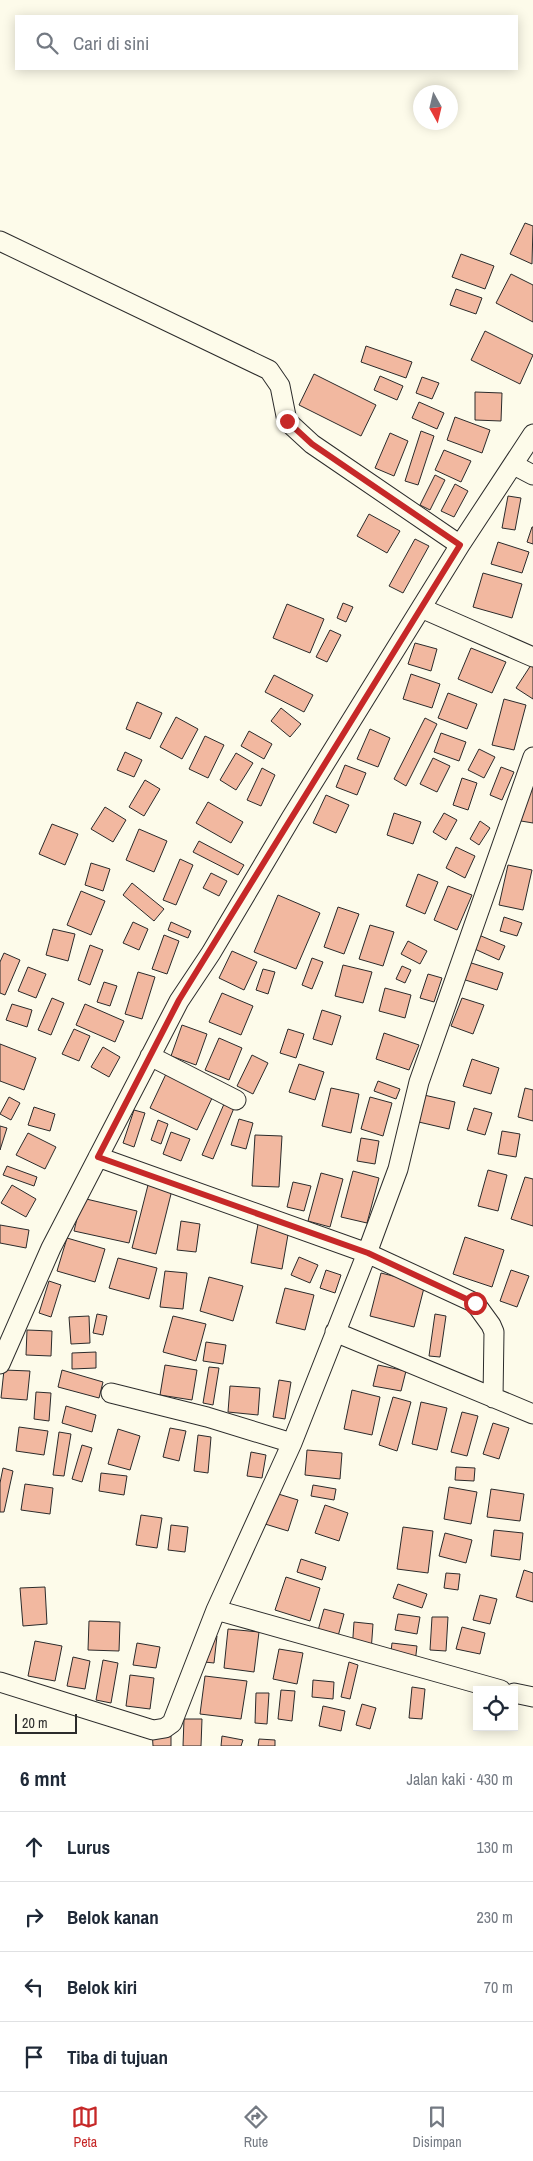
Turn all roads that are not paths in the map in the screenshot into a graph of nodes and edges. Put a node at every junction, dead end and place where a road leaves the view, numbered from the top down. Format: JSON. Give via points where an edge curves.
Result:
{"nodes":[{"id":1,"x":0,"y":241,"type":"edge"},
{"id":2,"x":533,"y":434,"type":"edge"},
{"id":3,"x":514,"y":465,"type":"junction"},
{"id":4,"x":533,"y":475,"type":"edge"},
{"id":5,"x":460,"y":545,"type":"junction"},
{"id":6,"x":422,"y":608,"type":"junction"},
{"id":7,"x":533,"y":657,"type":"edge"},
{"id":8,"x":533,"y":757,"type":"edge"},
{"id":9,"x":150,"y":1056,"type":"junction"},
{"id":10,"x":236,"y":1100,"type":"dead end"},
{"id":11,"x":98,"y":1157,"type":"junction"},
{"id":12,"x":368,"y":1253,"type":"junction"},
{"id":13,"x":335,"y":1332,"type":"junction"},
{"id":14,"x":0,"y":1364,"type":"edge"},
{"id":15,"x":111,"y":1393,"type":"dead end"},
{"id":16,"x":493,"y":1398,"type":"junction"},
{"id":17,"x":533,"y":1414,"type":"edge"},
{"id":18,"x":292,"y":1443,"type":"junction"},
{"id":19,"x":216,"y":1610,"type":"junction"},
{"id":20,"x":0,"y":1682,"type":"edge"},
{"id":21,"x":488,"y":1686,"type":"edge"},
{"id":22,"x":518,"y":1694,"type":"edge"},
{"id":23,"x":533,"y":1697,"type":"edge"},
{"id":24,"x":152,"y":1738,"type":"edge"}],
"edges":[{"from":1,"to":5,"type":"street","via":[[269,370],[276,378],[285,416],[291,426],[312,444]]},
{"from":2,"to":3,"type":"street"},
{"from":3,"to":4,"type":"street"},
{"from":3,"to":5,"type":"street"},
{"from":5,"to":6,"type":"street"},
{"from":6,"to":7,"type":"street"},
{"from":6,"to":9,"type":"street","via":[[179,1000]]},
{"from":8,"to":12,"type":"street","via":[[419,1082],[398,1168]]},
{"from":9,"to":10,"type":"street"},
{"from":9,"to":11,"type":"street"},
{"from":11,"to":12,"type":"street"},
{"from":11,"to":14,"type":"street","via":[[51,1248]]},
{"from":12,"to":13,"type":"street"},
{"from":12,"to":16,"type":"street","via":[[475,1303],[494,1332]]},
{"from":13,"to":16,"type":"street"},
{"from":13,"to":18,"type":"street"},
{"from":15,"to":18,"type":"street"},
{"from":16,"to":17,"type":"street"},
{"from":18,"to":19,"type":"street"},
{"from":19,"to":21,"type":"street"},
{"from":19,"to":24,"type":"street","via":[[178,1713],[172,1723]]},
{"from":20,"to":24,"type":"street"},
{"from":22,"to":23,"type":"street"}]}
